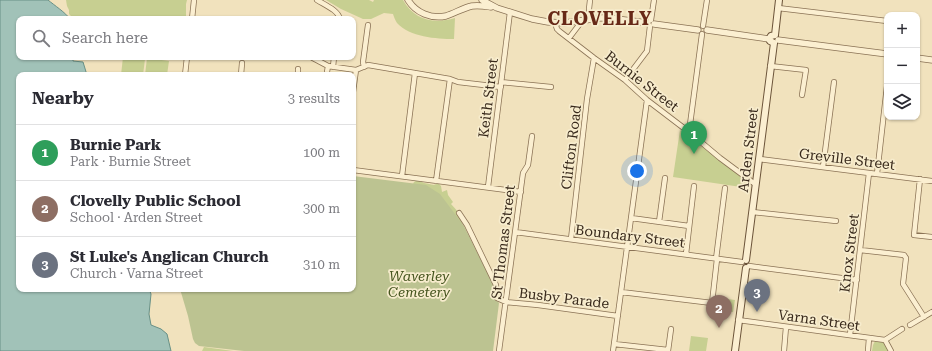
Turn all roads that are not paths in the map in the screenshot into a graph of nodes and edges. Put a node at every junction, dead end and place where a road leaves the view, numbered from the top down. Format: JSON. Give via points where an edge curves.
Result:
{"nodes":[{"id":1,"x":194,"y":0,"type":"edge"},
{"id":2,"x":317,"y":0,"type":"edge"},
{"id":3,"x":408,"y":0,"type":"edge"},
{"id":4,"x":474,"y":0,"type":"edge"},
{"id":5,"x":482,"y":0,"type":"edge"},
{"id":6,"x":590,"y":0,"type":"edge"},
{"id":7,"x":654,"y":0,"type":"edge"},
{"id":8,"x":707,"y":0,"type":"edge"},
{"id":9,"x":779,"y":0,"type":"edge"},
{"id":10,"x":471,"y":6,"type":"junction"},
{"id":11,"x":497,"y":8,"type":"junction"},
{"id":12,"x":778,"y":8,"type":"junction"},
{"id":13,"x":510,"y":12,"type":"junction"},
{"id":14,"x":192,"y":16,"type":"edge"},
{"id":15,"x":339,"y":16,"type":"edge"},
{"id":16,"x":590,"y":19,"type":"junction"},
{"id":17,"x":582,"y":21,"type":"junction"},
{"id":18,"x":884,"y":21,"type":"edge"},
{"id":19,"x":555,"y":23,"type":"junction"},
{"id":20,"x":651,"y":23,"type":"junction"},
{"id":21,"x":368,"y":26,"type":"dead end"},
{"id":22,"x":703,"y":30,"type":"junction"},
{"id":23,"x":569,"y":38,"type":"junction"},
{"id":24,"x":774,"y":39,"type":"junction"},
{"id":25,"x":884,"y":54,"type":"edge"},
{"id":26,"x":594,"y":58,"type":"junction"},
{"id":27,"x":920,"y":58,"type":"edge"},
{"id":28,"x":187,"y":60,"type":"edge"},
{"id":29,"x":317,"y":60,"type":"edge"},
{"id":30,"x":333,"y":60,"type":"edge"},
{"id":31,"x":932,"y":60,"type":"edge"},
{"id":32,"x":242,"y":63,"type":"dead end"},
{"id":33,"x":366,"y":66,"type":"junction"},
{"id":34,"x":770,"y":66,"type":"junction"},
{"id":35,"x":331,"y":67,"type":"junction"},
{"id":36,"x":356,"y":70,"type":"joint"},
{"id":37,"x":185,"y":72,"type":"edge"},
{"id":38,"x":241,"y":72,"type":"edge"},
{"id":39,"x":327,"y":72,"type":"dead end"},
{"id":40,"x":415,"y":73,"type":"junction"},
{"id":41,"x":450,"y":79,"type":"junction"},
{"id":42,"x":625,"y":80,"type":"junction"},
{"id":43,"x":834,"y":82,"type":"dead end"},
{"id":44,"x":501,"y":85,"type":"junction"},
{"id":45,"x":551,"y":87,"type":"dead end"},
{"id":46,"x":802,"y":95,"type":"dead end"},
{"id":47,"x":648,"y":100,"type":"junction"},
{"id":48,"x":884,"y":110,"type":"edge"},
{"id":49,"x":690,"y":132,"type":"junction"},
{"id":50,"x":532,"y":136,"type":"dead end"},
{"id":51,"x":759,"y":159,"type":"junction"},
{"id":52,"x":823,"y":167,"type":"junction"},
{"id":53,"x":356,"y":170,"type":"edge"},
{"id":54,"x":869,"y":173,"type":"junction"},
{"id":55,"x":876,"y":174,"type":"junction"},
{"id":56,"x":402,"y":176,"type":"junction"},
{"id":57,"x":665,"y":178,"type":"dead end"},
{"id":58,"x":920,"y":179,"type":"junction"},
{"id":59,"x":436,"y":181,"type":"junction"},
{"id":60,"x":932,"y":181,"type":"edge"},
{"id":61,"x":756,"y":184,"type":"junction"},
{"id":62,"x":694,"y":186,"type":"dead end"},
{"id":63,"x":488,"y":187,"type":"junction"},
{"id":64,"x":725,"y":188,"type":"dead end"},
{"id":65,"x":521,"y":192,"type":"junction"},
{"id":66,"x":752,"y":212,"type":"junction"},
{"id":67,"x":459,"y":213,"type":"dead end"},
{"id":68,"x":630,"y":218,"type":"junction"},
{"id":69,"x":836,"y":221,"type":"dead end"},
{"id":70,"x":659,"y":222,"type":"junction"},
{"id":71,"x":689,"y":226,"type":"junction"},
{"id":72,"x":515,"y":232,"type":"junction"},
{"id":73,"x":932,"y":237,"type":"edge"},
{"id":74,"x":571,"y":239,"type":"junction"},
{"id":75,"x":627,"y":247,"type":"junction"},
{"id":76,"x":860,"y":250,"type":"junction"},
{"id":77,"x":686,"y":254,"type":"junction"},
{"id":78,"x":716,"y":259,"type":"junction"},
{"id":79,"x":746,"y":264,"type":"junction"},
{"id":80,"x":857,"y":280,"type":"junction"},
{"id":81,"x":621,"y":292,"type":"junction"},
{"id":82,"x":506,"y":302,"type":"junction"},
{"id":83,"x":932,"y":312,"type":"edge"},
{"id":84,"x":618,"y":316,"type":"junction"},
{"id":85,"x":924,"y":317,"type":"junction"},
{"id":86,"x":738,"y":320,"type":"junction"},
{"id":87,"x":910,"y":325,"type":"dead end"},
{"id":88,"x":786,"y":327,"type":"junction"},
{"id":89,"x":671,"y":329,"type":"dead end"},
{"id":90,"x":902,"y":329,"type":"dead end"},
{"id":91,"x":850,"y":335,"type":"junction"},
{"id":92,"x":870,"y":338,"type":"junction"},
{"id":93,"x":885,"y":340,"type":"junction"},
{"id":94,"x":614,"y":344,"type":"junction"},
{"id":95,"x":668,"y":350,"type":"edge"},
{"id":96,"x":499,"y":351,"type":"edge"},
{"id":97,"x":614,"y":351,"type":"edge"},
{"id":98,"x":735,"y":351,"type":"edge"},
{"id":99,"x":784,"y":351,"type":"edge"},
{"id":100,"x":868,"y":351,"type":"edge"},
{"id":101,"x":892,"y":351,"type":"edge"}],
"edges":[{"from":1,"to":14,"type":"street"},
{"from":2,"to":15,"type":"street"},
{"from":3,"to":10,"type":"street","via":[[422,13],[437,17]]},
{"from":4,"to":10,"type":"street"},
{"from":5,"to":11,"type":"street"},
{"from":6,"to":16,"type":"street"},
{"from":7,"to":20,"type":"street"},
{"from":8,"to":22,"type":"street"},
{"from":9,"to":12,"type":"main road","name":"Arden Street"},
{"from":10,"to":11,"type":"street"},
{"from":11,"to":13,"type":"street"},
{"from":12,"to":18,"type":"street"},
{"from":12,"to":24,"type":"main road","name":"Arden Street"},
{"from":13,"to":19,"type":"street"},
{"from":13,"to":44,"type":"street","name":"Keith Street"},
{"from":16,"to":17,"type":"street"},
{"from":16,"to":20,"type":"street","via":[[609,18]]},
{"from":17,"to":19,"type":"street"},
{"from":17,"to":23,"type":"street"},
{"from":19,"to":23,"type":"street","name":"Burnie Street","via":[[557,29]]},
{"from":20,"to":22,"type":"street"},
{"from":20,"to":42,"type":"street","via":[[647,50]]},
{"from":21,"to":33,"type":"street","via":[[363,62]]},
{"from":22,"to":24,"type":"street"},
{"from":22,"to":49,"type":"street"},
{"from":23,"to":26,"type":"street","name":"Burnie Street"},
{"from":24,"to":25,"type":"street"},
{"from":24,"to":34,"type":"main road","name":"Arden Street"},
{"from":26,"to":42,"type":"street","name":"Burnie Street"},
{"from":26,"to":74,"type":"street","name":"Clifton Road"},
{"from":27,"to":31,"type":"street"},
{"from":28,"to":37,"type":"street"},
{"from":29,"to":35,"type":"street"},
{"from":30,"to":35,"type":"street"},
{"from":32,"to":38,"type":"street"},
{"from":33,"to":36,"type":"street"},
{"from":33,"to":40,"type":"street"},
{"from":34,"to":46,"type":"street","via":[[806,70]]},
{"from":34,"to":51,"type":"main road","name":"Arden Street"},
{"from":35,"to":36,"type":"street"},
{"from":35,"to":39,"type":"street"},
{"from":40,"to":41,"type":"street"},
{"from":40,"to":56,"type":"street"},
{"from":41,"to":44,"type":"street","via":[[458,82]]},
{"from":41,"to":59,"type":"street"},
{"from":42,"to":47,"type":"street","name":"Burnie Street"},
{"from":43,"to":52,"type":"street"},
{"from":44,"to":45,"type":"street"},
{"from":44,"to":63,"type":"street","name":"Keith Street"},
{"from":47,"to":49,"type":"street","name":"Burnie Street"},
{"from":47,"to":68,"type":"street"},
{"from":48,"to":55,"type":"street"},
{"from":49,"to":61,"type":"street","name":"Burnie Street"},
{"from":50,"to":65,"type":"street","name":"St Thomas Street"},
{"from":51,"to":52,"type":"street","name":"Greville Street"},
{"from":51,"to":61,"type":"main road","name":"Arden Street"},
{"from":52,"to":54,"type":"street","name":"Greville Street"},
{"from":53,"to":56,"type":"street"},
{"from":54,"to":55,"type":"street","name":"Greville Street"},
{"from":54,"to":76,"type":"street","name":"Knox Street"},
{"from":55,"to":58,"type":"street","name":"Greville Street"},
{"from":56,"to":59,"type":"street"},
{"from":57,"to":70,"type":"street"},
{"from":58,"to":60,"type":"street","name":"Greville Street"},
{"from":58,"to":73,"type":"street","via":[[914,235]]},
{"from":59,"to":63,"type":"street"},
{"from":61,"to":66,"type":"main road","name":"Arden Street"},
{"from":62,"to":71,"type":"street"},
{"from":63,"to":65,"type":"street"},
{"from":64,"to":78,"type":"street"},
{"from":65,"to":72,"type":"street","name":"St Thomas Street"},
{"from":66,"to":69,"type":"street"},
{"from":66,"to":79,"type":"main road","name":"Arden Street"},
{"from":67,"to":82,"type":"street","via":[[496,285],[497,298]]},
{"from":68,"to":70,"type":"street"},
{"from":68,"to":75,"type":"street"},
{"from":70,"to":71,"type":"street"},
{"from":71,"to":77,"type":"street"},
{"from":72,"to":74,"type":"street","name":"Boundary Street"},
{"from":72,"to":82,"type":"street","name":"St Thomas Street"},
{"from":74,"to":75,"type":"street","name":"Boundary Street"},
{"from":75,"to":77,"type":"street","name":"Boundary Street"},
{"from":75,"to":81,"type":"street"},
{"from":76,"to":80,"type":"street","name":"Knox Street"},
{"from":76,"to":85,"type":"street","via":[[904,255],[903,284]]},
{"from":77,"to":78,"type":"street","name":"Boundary Street"},
{"from":78,"to":79,"type":"street","name":"Boundary Street"},
{"from":78,"to":81,"type":"street","via":[[712,303]]},
{"from":79,"to":80,"type":"street","name":"Boundary Street"},
{"from":79,"to":86,"type":"main road","name":"Arden Street"},
{"from":80,"to":91,"type":"street","name":"Knox Street"},
{"from":81,"to":84,"type":"street"},
{"from":82,"to":84,"type":"street","name":"Busby Parade"},
{"from":82,"to":96,"type":"street","name":"St Thomas Street"},
{"from":83,"to":85,"type":"street"},
{"from":84,"to":94,"type":"street"},
{"from":85,"to":87,"type":"street"},
{"from":86,"to":88,"type":"street","name":"Varna Street"},
{"from":86,"to":98,"type":"main road","name":"Arden Street"},
{"from":88,"to":91,"type":"street","name":"Varna Street"},
{"from":88,"to":99,"type":"street"},
{"from":89,"to":95,"type":"street"},
{"from":90,"to":93,"type":"street"},
{"from":91,"to":92,"type":"street","name":"Varna Street"},
{"from":92,"to":93,"type":"street","name":"Varna Street"},
{"from":92,"to":100,"type":"street"},
{"from":93,"to":101,"type":"street"},
{"from":94,"to":95,"type":"street"},
{"from":94,"to":97,"type":"street"}]}
